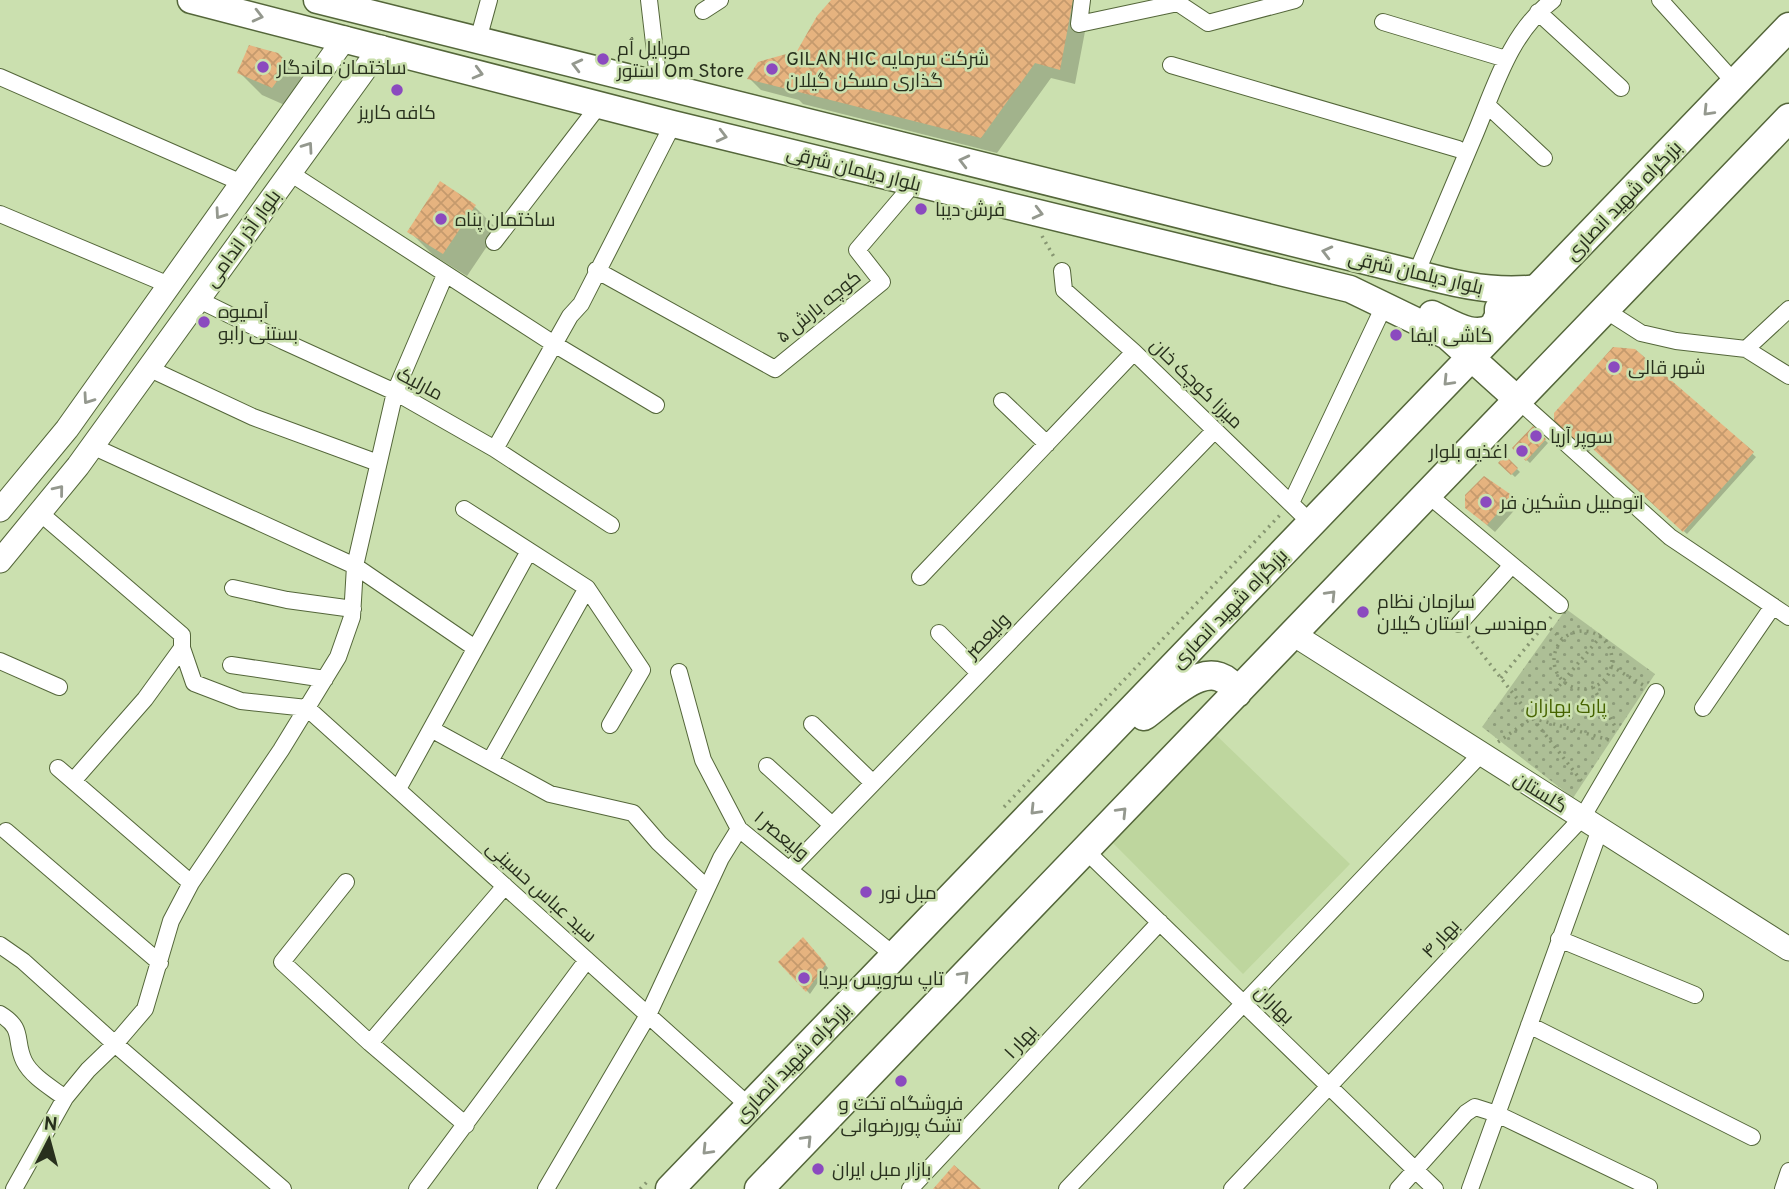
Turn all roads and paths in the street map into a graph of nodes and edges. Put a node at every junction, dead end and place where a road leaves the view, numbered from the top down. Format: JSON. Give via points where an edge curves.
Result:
{"nodes":[{"id":1,"x":191,"y":0,"type":"edge"},
{"id":2,"x":317,"y":0,"type":"edge"},
{"id":3,"x":489,"y":0,"type":"edge"},
{"id":4,"x":649,"y":0,"type":"edge"},
{"id":5,"x":720,"y":0,"type":"edge"},
{"id":6,"x":1082,"y":0,"type":"edge"},
{"id":7,"x":1295,"y":0,"type":"edge"},
{"id":8,"x":1553,"y":0,"type":"edge"},
{"id":9,"x":1660,"y":0,"type":"edge"},
{"id":10,"x":1538,"y":6,"type":"edge"},
{"id":11,"x":703,"y":11,"type":"dead end"},
{"id":12,"x":394,"y":19,"type":"junction"},
{"id":13,"x":1384,"y":22,"type":"dead end"},
{"id":14,"x":1789,"y":27,"type":"edge"},
{"id":15,"x":345,"y":38,"type":"junction"},
{"id":16,"x":478,"y":40,"type":"junction"},
{"id":17,"x":381,"y":47,"type":"junction"},
{"id":18,"x":1502,"y":57,"type":"junction"},
{"id":19,"x":1171,"y":65,"type":"dead end"},
{"id":20,"x":0,"y":77,"type":"edge"},
{"id":21,"x":1735,"y":83,"type":"junction"},
{"id":22,"x":659,"y":86,"type":"junction"},
{"id":23,"x":1621,"y":89,"type":"dead end"},
{"id":24,"x":306,"y":92,"type":"junction"},
{"id":25,"x":600,"y":104,"type":"junction"},
{"id":26,"x":1487,"y":105,"type":"junction"},
{"id":27,"x":334,"y":110,"type":"junction"},
{"id":28,"x":1789,"y":118,"type":"edge"},
{"id":29,"x":673,"y":124,"type":"junction"},
{"id":30,"x":1458,"y":149,"type":"junction"},
{"id":31,"x":1544,"y":158,"type":"dead end"},
{"id":32,"x":290,"y":173,"type":"junction"},
{"id":33,"x":242,"y":183,"type":"junction"},
{"id":34,"x":915,"y":183,"type":"junction"},
{"id":35,"x":1028,"y":210,"type":"junction"},
{"id":36,"x":0,"y":214,"type":"edge"},
{"id":37,"x":494,"y":242,"type":"dead end"},
{"id":38,"x":596,"y":270,"type":"junction"},
{"id":39,"x":1062,"y":271,"type":"joint"},
{"id":40,"x":1412,"y":273,"type":"junction"},
{"id":41,"x":445,"y":275,"type":"junction"},
{"id":42,"x":169,"y":285,"type":"junction"},
{"id":43,"x":1474,"y":288,"type":"junction"},
{"id":44,"x":1538,"y":288,"type":"junction"},
{"id":45,"x":1350,"y":289,"type":"junction"},
{"id":46,"x":198,"y":299,"type":"junction"},
{"id":47,"x":1384,"y":306,"type":"junction"},
{"id":48,"x":1789,"y":309,"type":"edge"},
{"id":49,"x":1605,"y":310,"type":"junction"},
{"id":50,"x":554,"y":344,"type":"junction"},
{"id":51,"x":1746,"y":349,"type":"junction"},
{"id":52,"x":1134,"y":352,"type":"junction"},
{"id":53,"x":1471,"y":358,"type":"junction"},
{"id":54,"x":148,"y":369,"type":"junction"},
{"id":55,"x":1789,"y":376,"type":"edge"},
{"id":56,"x":395,"y":392,"type":"junction"},
{"id":57,"x":1518,"y":400,"type":"junction"},
{"id":58,"x":1002,"y":401,"type":"dead end"},
{"id":59,"x":656,"y":405,"type":"dead end"},
{"id":60,"x":1215,"y":430,"type":"junction"},
{"id":61,"x":1046,"y":444,"type":"junction"},
{"id":62,"x":92,"y":446,"type":"junction"},
{"id":63,"x":495,"y":449,"type":"junction"},
{"id":64,"x":378,"y":463,"type":"junction"},
{"id":65,"x":1427,"y":494,"type":"junction"},
{"id":66,"x":7,"y":501,"type":"edge"},
{"id":67,"x":1291,"y":503,"type":"junction"},
{"id":68,"x":464,"y":509,"type":"dead end"},
{"id":69,"x":40,"y":513,"type":"junction"},
{"id":70,"x":1311,"y":523,"type":"junction"},
{"id":71,"x":611,"y":525,"type":"dead end"},
{"id":72,"x":529,"y":551,"type":"junction"},
{"id":73,"x":0,"y":561,"type":"edge"},
{"id":74,"x":1511,"y":565,"type":"junction"},
{"id":75,"x":355,"y":566,"type":"junction"},
{"id":76,"x":920,"y":577,"type":"dead end"},
{"id":77,"x":233,"y":588,"type":"dead end"},
{"id":78,"x":587,"y":588,"type":"junction"},
{"id":79,"x":1560,"y":605,"type":"joint"},
{"id":80,"x":1773,"y":606,"type":"junction"},
{"id":81,"x":353,"y":609,"type":"junction"},
{"id":82,"x":1789,"y":617,"type":"edge"},
{"id":83,"x":1459,"y":624,"type":"joint"},
{"id":84,"x":1545,"y":624,"type":"junction"},
{"id":85,"x":939,"y":633,"type":"dead end"},
{"id":86,"x":1293,"y":634,"type":"junction"},
{"id":87,"x":1601,"y":636,"type":"junction"},
{"id":88,"x":1562,"y":639,"type":"junction"},
{"id":89,"x":182,"y":648,"type":"junction"},
{"id":90,"x":475,"y":648,"type":"junction"},
{"id":91,"x":0,"y":661,"type":"edge"},
{"id":92,"x":231,"y":665,"type":"dead end"},
{"id":93,"x":1611,"y":666,"type":"junction"},
{"id":94,"x":679,"y":672,"type":"dead end"},
{"id":95,"x":979,"y":673,"type":"junction"},
{"id":96,"x":1501,"y":678,"type":"junction"},
{"id":97,"x":325,"y":679,"type":"junction"},
{"id":98,"x":1563,"y":681,"type":"junction"},
{"id":99,"x":59,"y":687,"type":"dead end"},
{"id":100,"x":1592,"y":687,"type":"junction"},
{"id":101,"x":1656,"y":692,"type":"joint"},
{"id":102,"x":1237,"y":693,"type":"junction"},
{"id":103,"x":307,"y":708,"type":"junction"},
{"id":104,"x":1703,"y":708,"type":"dead end"},
{"id":105,"x":1532,"y":718,"type":"junction"},
{"id":106,"x":812,"y":724,"type":"dead end"},
{"id":107,"x":610,"y":726,"type":"dead end"},
{"id":108,"x":431,"y":729,"type":"junction"},
{"id":109,"x":1625,"y":744,"type":"junction"},
{"id":110,"x":1481,"y":754,"type":"junction"},
{"id":111,"x":490,"y":761,"type":"junction"},
{"id":112,"x":766,"y":766,"type":"dead end"},
{"id":113,"x":58,"y":768,"type":"dead end"},
{"id":114,"x":1074,"y":769,"type":"junction"},
{"id":115,"x":73,"y":781,"type":"junction"},
{"id":116,"x":873,"y":783,"type":"junction"},
{"id":117,"x":398,"y":789,"type":"junction"},
{"id":118,"x":1594,"y":797,"type":"junction"},
{"id":119,"x":1591,"y":823,"type":"junction"},
{"id":120,"x":832,"y":825,"type":"junction"},
{"id":121,"x":739,"y":830,"type":"junction"},
{"id":122,"x":6,"y":831,"type":"dead end"},
{"id":123,"x":1085,"y":850,"type":"junction"},
{"id":124,"x":790,"y":869,"type":"junction"},
{"id":125,"x":346,"y":882,"type":"dead end"},
{"id":126,"x":191,"y":883,"type":"junction"},
{"id":127,"x":505,"y":886,"type":"junction"},
{"id":128,"x":707,"y":888,"type":"junction"},
{"id":129,"x":1160,"y":922,"type":"junction"},
{"id":130,"x":1559,"y":939,"type":"junction"},
{"id":131,"x":0,"y":945,"type":"edge"},
{"id":132,"x":1789,"y":950,"type":"edge"},
{"id":133,"x":895,"y":956,"type":"junction"},
{"id":134,"x":587,"y":960,"type":"junction"},
{"id":135,"x":160,"y":964,"type":"junction"},
{"id":136,"x":1695,"y":995,"type":"dead end"},
{"id":137,"x":1242,"y":1003,"type":"junction"},
{"id":138,"x":0,"y":1014,"type":"edge"},
{"id":139,"x":648,"y":1015,"type":"junction"},
{"id":140,"x":1528,"y":1025,"type":"junction"},
{"id":141,"x":370,"y":1043,"type":"junction"},
{"id":142,"x":115,"y":1044,"type":"junction"},
{"id":143,"x":1329,"y":1086,"type":"junction"},
{"id":144,"x":65,"y":1098,"type":"junction"},
{"id":145,"x":750,"y":1106,"type":"junction"},
{"id":146,"x":1497,"y":1114,"type":"junction"},
{"id":147,"x":466,"y":1125,"type":"junction"},
{"id":148,"x":1752,"y":1137,"type":"dead end"},
{"id":149,"x":1415,"y":1170,"type":"junction"},
{"id":150,"x":1789,"y":1171,"type":"edge"},
{"id":151,"x":1649,"y":1187,"type":"edge"},
{"id":152,"x":15,"y":1188,"type":"edge"},
{"id":153,"x":763,"y":1188,"type":"edge"},
{"id":154,"x":283,"y":1189,"type":"edge"},
{"id":155,"x":417,"y":1189,"type":"edge"},
{"id":156,"x":546,"y":1189,"type":"edge"},
{"id":157,"x":670,"y":1189,"type":"edge"},
{"id":158,"x":910,"y":1189,"type":"edge"},
{"id":159,"x":1067,"y":1189,"type":"edge"},
{"id":160,"x":1232,"y":1189,"type":"edge"},
{"id":161,"x":1398,"y":1189,"type":"edge"},
{"id":162,"x":1435,"y":1189,"type":"edge"},
{"id":163,"x":1470,"y":1189,"type":"edge"},
{"id":164,"x":1783,"y":1189,"type":"edge"}],
"edges":[{"from":1,"to":15,"type":"main road","name":"بلوار دیلمان شرقی","one_way":true},
{"from":2,"to":12,"type":"main road","name":"بلوار دیلمان شرقی"},
{"from":3,"to":16,"type":"street"},
{"from":4,"to":22,"type":"street"},
{"from":5,"to":11,"type":"street"},
{"from":6,"to":7,"type":"street","via":[[1079,24],[1178,3],[1208,23]]},
{"from":8,"to":10,"type":"street"},
{"from":9,"to":21,"type":"street"},
{"from":10,"to":18,"type":"street","via":[[1531,5]]},
{"from":10,"to":23,"type":"street"},
{"from":12,"to":15,"type":"main road","via":[[358,24]]},
{"from":12,"to":16,"type":"main road","name":"بلوار دیلمان شرقی"},
{"from":13,"to":18,"type":"street"},
{"from":14,"to":21,"type":"highway","name":"بزرگراه شهید انصاری"},
{"from":15,"to":17,"type":"main road","name":"بلوار دیلمان شرقی"},
{"from":15,"to":24,"type":"main road","name":"بلوار آذر اندامی"},
{"from":22,"to":16,"type":"main road","name":"بلوار دیلمان شرقی","one_way":true},
{"from":17,"to":25,"type":"main road","name":"بلوار دیلمان شرقی","one_way":true},
{"from":17,"to":27,"type":"main road","name":"بلوار آذر اندامی"},
{"from":18,"to":26,"type":"street"},
{"from":18,"to":30,"type":"street"},
{"from":19,"to":30,"type":"street"},
{"from":20,"to":33,"type":"street"},
{"from":21,"to":44,"type":"highway","name":"بزرگراه شهید انصاری","one_way":true},
{"from":22,"to":29,"type":"main road"},
{"from":40,"to":22,"type":"main road","name":"بلوار دیلمان شرقی","one_way":true},
{"from":24,"to":27,"type":"main road","via":[[330,97]]},
{"from":24,"to":33,"type":"main road","name":"بلوار آذر اندامی"},
{"from":25,"to":29,"type":"main road","name":"بلوار دیلمان شرقی"},
{"from":25,"to":37,"type":"street"},
{"from":26,"to":31,"type":"street"},
{"from":26,"to":40,"type":"street"},
{"from":32,"to":27,"type":"main road","name":"بلوار آذر اندامی","one_way":true},
{"from":28,"to":49,"type":"highway"},
{"from":29,"to":34,"type":"main road","name":"بلوار دیلمان شرقی","one_way":true},
{"from":29,"to":38,"type":"street"},
{"from":30,"to":40,"type":"street"},
{"from":32,"to":41,"type":"street"},
{"from":32,"to":46,"type":"main road","name":"بلوار آذر اندامی"},
{"from":33,"to":42,"type":"main road","name":"بلوار آذر اندامی","one_way":true},
{"from":34,"to":35,"type":"main road","name":"بلوار دیلمان شرقی"},
{"from":34,"to":38,"type":"street","name":"کوچه بارش ۵","via":[[857,250],[882,282],[775,369]]},
{"from":35,"to":39,"type":"path"},
{"from":35,"to":45,"type":"main road","name":"بلوار دیلمان شرقی","one_way":true},
{"from":36,"to":42,"type":"street"},
{"from":38,"to":50,"type":"street"},
{"from":39,"to":52,"type":"street","name":"میرزا کوچک خان","via":[[1064,290]]},
{"from":40,"to":43,"type":"main road","name":"بلوار دیلمان شرقی"},
{"from":41,"to":50,"type":"street"},
{"from":41,"to":56,"type":"street"},
{"from":42,"to":66,"type":"main road","name":"بلوار آذر اندامی","one_way":true,"via":[[67,429]]},
{"from":43,"to":44,"type":"main road","name":"بلوار دیلمان شرقی"},
{"from":43,"to":45,"type":"main road","via":[[1492,298],[1498,309],[1496,321],[1484,331],[1458,326],[1395,299]]},
{"from":44,"to":53,"type":"highway","name":"بزرگراه شهید انصاری"},
{"from":45,"to":47,"type":"main road","name":"بلوار دیلمان شرقی"},
{"from":46,"to":54,"type":"main road","name":"بلوار آذر اندامی"},
{"from":46,"to":56,"type":"street","name":"مارلیک"},
{"from":47,"to":53,"type":"main road","name":"بلوار دیلمان شرقی","via":[[1447,336]]},
{"from":47,"to":67,"type":"street"},
{"from":48,"to":51,"type":"street"},
{"from":49,"to":51,"type":"street","via":[[1641,333]]},
{"from":49,"to":57,"type":"highway"},
{"from":50,"to":59,"type":"street"},
{"from":50,"to":63,"type":"street"},
{"from":51,"to":55,"type":"street"},
{"from":52,"to":60,"type":"street","name":"میرزا کوچک خان"},
{"from":52,"to":61,"type":"street"},
{"from":53,"to":57,"type":"main road","name":"بلوار دیلمان شرقی"},
{"from":53,"to":70,"type":"highway","name":"بزرگراه شهید انصاری","one_way":true},
{"from":54,"to":62,"type":"main road","name":"بلوار آذر اندامی"},
{"from":54,"to":64,"type":"street","via":[[253,417]]},
{"from":56,"to":63,"type":"street","name":"مارلیک"},
{"from":56,"to":64,"type":"street"},
{"from":57,"to":65,"type":"highway"},
{"from":57,"to":80,"type":"street","via":[[1670,537]]},
{"from":58,"to":61,"type":"street"},
{"from":60,"to":67,"type":"street","name":"میرزا کوچک خان"},
{"from":60,"to":95,"type":"street","name":"ولیعصر"},
{"from":61,"to":76,"type":"street"},
{"from":69,"to":62,"type":"main road","name":"بلوار آذر اندامی","one_way":true},
{"from":62,"to":75,"type":"street"},
{"from":63,"to":71,"type":"street","name":"مارلیک"},
{"from":64,"to":75,"type":"street"},
{"from":65,"to":74,"type":"street"},
{"from":86,"to":65,"type":"highway","one_way":true},
{"from":66,"to":69,"type":"main road"},
{"from":67,"to":70,"type":"street","name":"میرزا کوچک خان"},
{"from":68,"to":72,"type":"street"},
{"from":69,"to":73,"type":"main road","name":"بلوار آذر اندامی"},
{"from":69,"to":89,"type":"street","via":[[175,627],[182,635]]},
{"from":70,"to":114,"type":"highway","name":"بزرگراه شهید انصاری"},
{"from":72,"to":78,"type":"street"},
{"from":72,"to":90,"type":"street"},
{"from":74,"to":79,"type":"street"},
{"from":74,"to":83,"type":"street"},
{"from":75,"to":81,"type":"street"},
{"from":75,"to":90,"type":"street"},
{"from":77,"to":81,"type":"street"},
{"from":78,"to":107,"type":"street","via":[[642,670]]},
{"from":78,"to":111,"type":"street"},
{"from":79,"to":84,"type":"path"},
{"from":80,"to":82,"type":"street"},
{"from":80,"to":104,"type":"street"},
{"from":81,"to":97,"type":"street","via":[[338,657]]},
{"from":83,"to":96,"type":"path"},
{"from":84,"to":88,"type":"path"},
{"from":84,"to":96,"type":"path"},
{"from":85,"to":95,"type":"street"},
{"from":86,"to":102,"type":"highway"},
{"from":86,"to":110,"type":"main road","name":"گلستان"},
{"from":87,"to":88,"type":"path","via":[[1574,632]]},
{"from":87,"to":93,"type":"path","via":[[1610,648]]},
{"from":87,"to":98,"type":"path"},
{"from":88,"to":98,"type":"path","via":[[1553,665]]},
{"from":89,"to":103,"type":"street","via":[[194,683],[241,701]]},
{"from":89,"to":115,"type":"street","via":[[145,699]]},
{"from":90,"to":108,"type":"street"},
{"from":91,"to":99,"type":"street"},
{"from":92,"to":97,"type":"street"},
{"from":93,"to":100,"type":"path","via":[[1608,675]]},
{"from":93,"to":101,"type":"path"},
{"from":94,"to":121,"type":"street","name":"ولیعصر ۱","via":[[704,760]]},
{"from":95,"to":116,"type":"street","name":"ولیعصر"},
{"from":96,"to":105,"type":"path"},
{"from":97,"to":103,"type":"street"},
{"from":98,"to":100,"type":"path","via":[[1571,687]]},
{"from":98,"to":105,"type":"path"},
{"from":100,"to":109,"type":"path"},
{"from":101,"to":109,"type":"street"},
{"from":102,"to":114,"type":"highway","via":[[1219,676],[1194,679]]},
{"from":123,"to":102,"type":"highway","one_way":true},
{"from":103,"to":117,"type":"street","name":"سید عباس حسینی"},
{"from":103,"to":126,"type":"street"},
{"from":105,"to":109,"type":"path"},
{"from":105,"to":110,"type":"path"},
{"from":105,"to":118,"type":"path"},
{"from":106,"to":116,"type":"street"},
{"from":108,"to":111,"type":"street"},
{"from":108,"to":117,"type":"street"},
{"from":109,"to":118,"type":"street"},
{"from":110,"to":119,"type":"main road","name":"گلستان"},
{"from":110,"to":137,"type":"street"},
{"from":111,"to":128,"type":"street","via":[[550,794],[633,813]]},
{"from":112,"to":120,"type":"street"},
{"from":113,"to":115,"type":"street"},
{"from":114,"to":133,"type":"highway","name":"بزرگراه شهید انصاری","one_way":true},
{"from":115,"to":126,"type":"street"},
{"from":116,"to":120,"type":"street","name":"ولیعصر"},
{"from":117,"to":127,"type":"street","name":"سید عباس حسینی"},
{"from":118,"to":119,"type":"street"},
{"from":119,"to":130,"type":"street"},
{"from":119,"to":132,"type":"main road","name":"گلستان"},
{"from":119,"to":143,"type":"street","name":"بهار ۴"},
{"from":120,"to":124,"type":"street","name":"ولیعصر"},
{"from":121,"to":124,"type":"street","name":"ولیعصر ۱"},
{"from":121,"to":128,"type":"street"},
{"from":122,"to":135,"type":"street"},
{"from":123,"to":129,"type":"street","name":"بهاران"},
{"from":153,"to":123,"type":"highway","one_way":true},
{"from":124,"to":133,"type":"street","name":"ولیعصر ۱"},
{"from":125,"to":141,"type":"street","via":[[282,961]]},
{"from":126,"to":135,"type":"street","via":[[171,921]]},
{"from":127,"to":134,"type":"street","name":"سید عباس حسینی"},
{"from":127,"to":141,"type":"street"},
{"from":128,"to":139,"type":"street"},
{"from":129,"to":137,"type":"street","name":"بهاران"},
{"from":129,"to":158,"type":"street","name":"بهار ۱"},
{"from":130,"to":136,"type":"street"},
{"from":130,"to":140,"type":"street"},
{"from":131,"to":142,"type":"street"},
{"from":133,"to":145,"type":"highway","name":"بزرگراه شهید انصاری"},
{"from":134,"to":139,"type":"street","name":"سید عباس حسینی"},
{"from":134,"to":147,"type":"street"},
{"from":135,"to":142,"type":"street","via":[[145,1009]]},
{"from":137,"to":143,"type":"street","name":"بهاران"},
{"from":137,"to":159,"type":"street"},
{"from":138,"to":144,"type":"street","via":[[19,1034],[23,1060],[31,1072]]},
{"from":139,"to":145,"type":"street","name":"سید عباس حسینی"},
{"from":139,"to":156,"type":"street"},
{"from":140,"to":146,"type":"street"},
{"from":140,"to":148,"type":"street"},
{"from":141,"to":147,"type":"street"},
{"from":142,"to":144,"type":"street"},
{"from":142,"to":154,"type":"street"},
{"from":143,"to":149,"type":"street","name":"بهاران"},
{"from":143,"to":160,"type":"street","name":"بهار ۴"},
{"from":144,"to":152,"type":"street"},
{"from":145,"to":157,"type":"highway","name":"بزرگراه شهید انصاری","one_way":true},
{"from":146,"to":149,"type":"street","via":[[1475,1107],[1466,1113]]},
{"from":146,"to":151,"type":"street"},
{"from":146,"to":163,"type":"street"},
{"from":147,"to":155,"type":"street"},
{"from":149,"to":161,"type":"street"},
{"from":149,"to":162,"type":"street","name":"بهاران"},
{"from":150,"to":164,"type":"street"}]}
